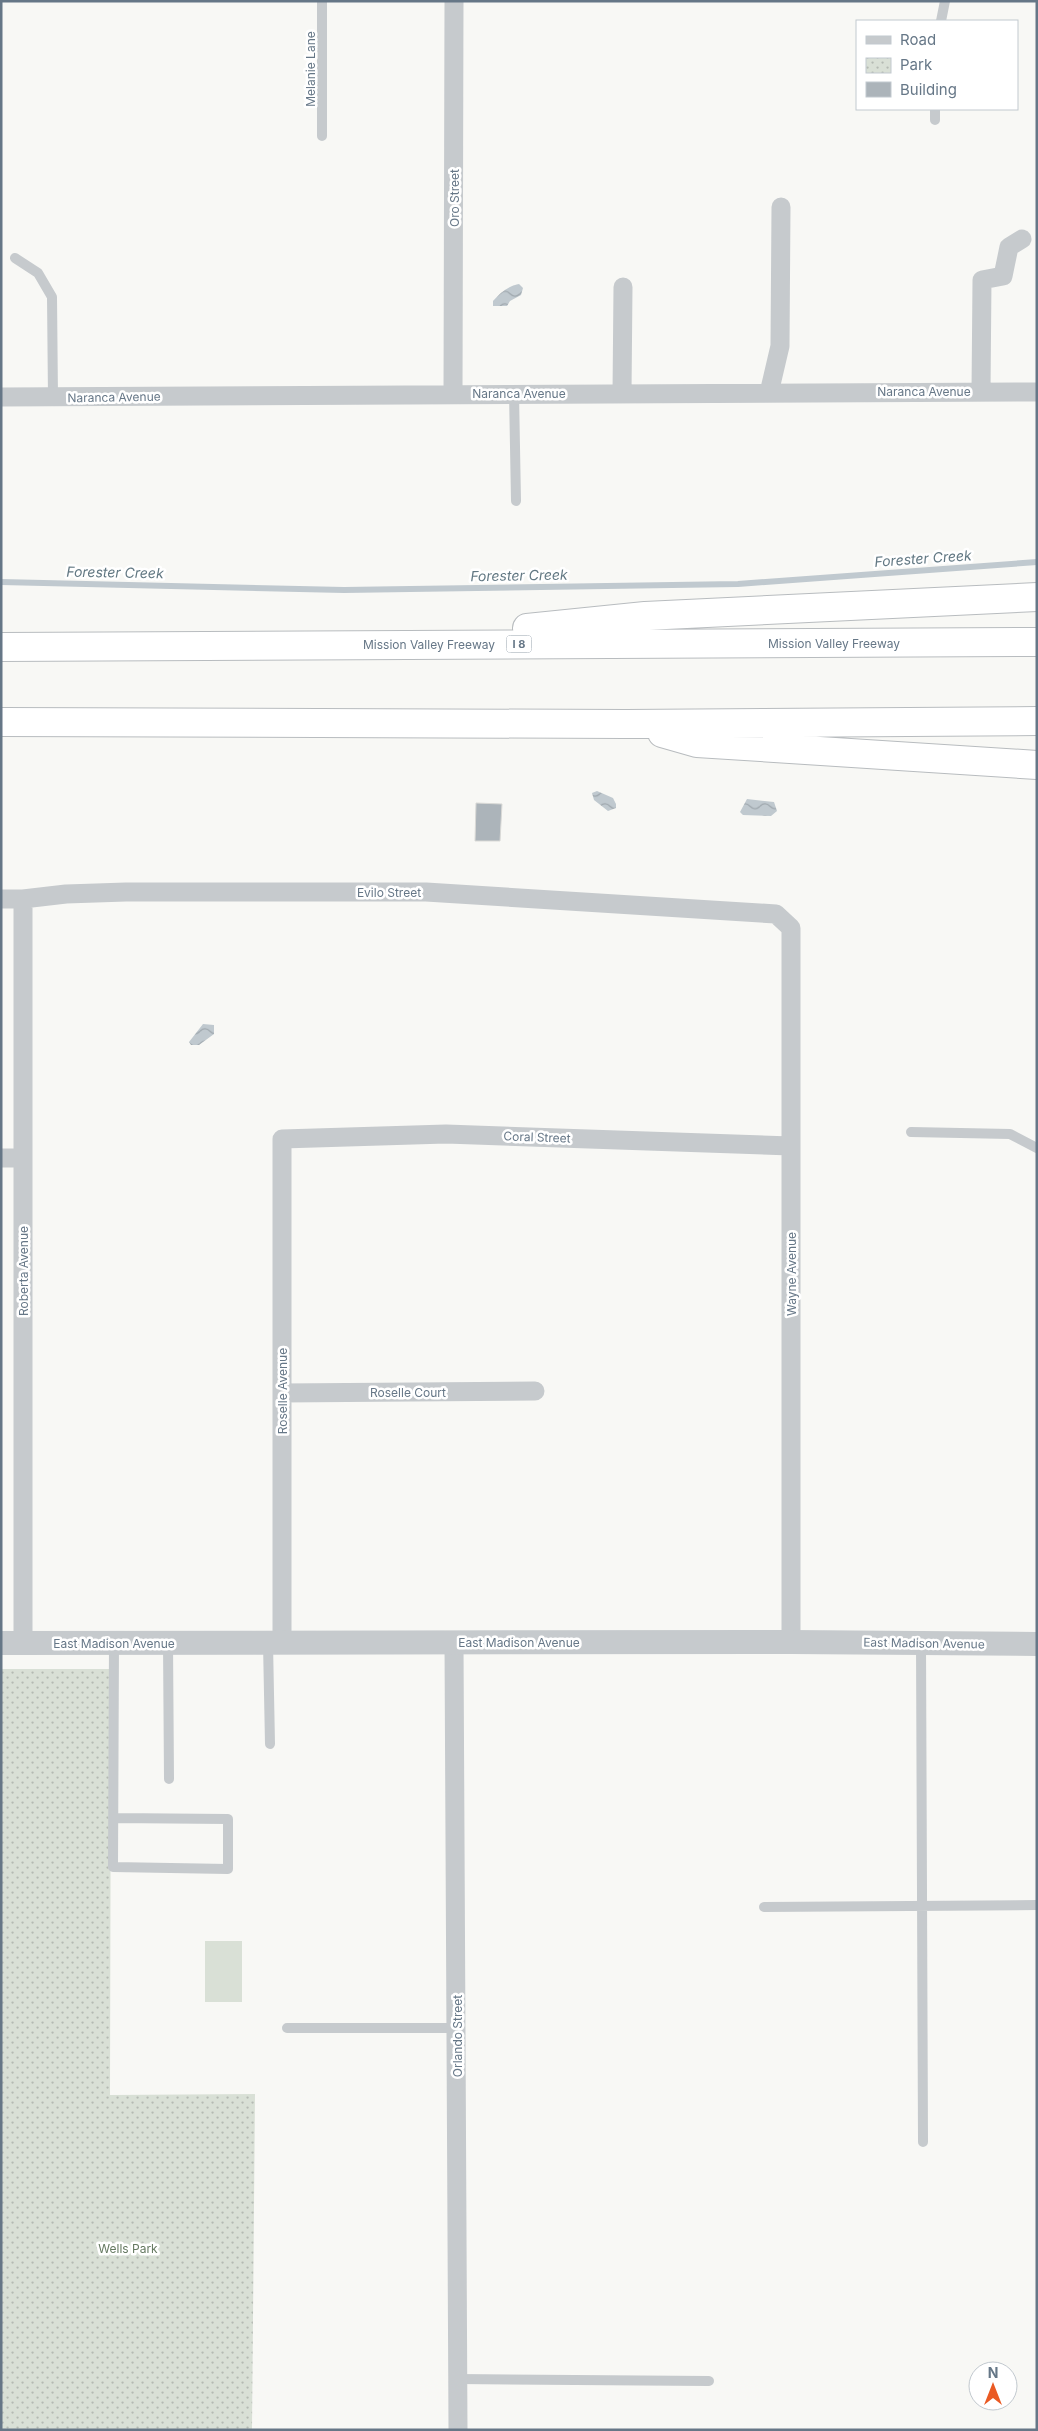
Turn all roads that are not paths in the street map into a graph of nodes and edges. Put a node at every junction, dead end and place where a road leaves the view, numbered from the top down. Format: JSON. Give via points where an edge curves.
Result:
{"nodes":[{"id":1,"x":322,"y":1,"type":"edge"},
{"id":2,"x":454,"y":1,"type":"edge"},
{"id":3,"x":945,"y":1,"type":"edge"},
{"id":4,"x":941,"y":20,"type":"edge"},
{"id":5,"x":935,"y":110,"type":"edge"},
{"id":6,"x":936,"y":120,"type":"dead end"},
{"id":7,"x":322,"y":136,"type":"dead end"},
{"id":8,"x":781,"y":207,"type":"dead end"},
{"id":9,"x":1022,"y":239,"type":"dead end"},
{"id":10,"x":15,"y":258,"type":"dead end"},
{"id":11,"x":623,"y":287,"type":"dead end"},
{"id":12,"x":981,"y":391,"type":"junction"},
{"id":13,"x":1037,"y":392,"type":"edge"},
{"id":14,"x":514,"y":393,"type":"junction"},
{"id":15,"x":622,"y":393,"type":"junction"},
{"id":16,"x":769,"y":393,"type":"junction"},
{"id":17,"x":454,"y":394,"type":"junction"},
{"id":18,"x":1,"y":397,"type":"edge"},
{"id":19,"x":52,"y":398,"type":"junction"},
{"id":20,"x":516,"y":501,"type":"dead end"},
{"id":21,"x":1037,"y":597,"type":"edge"},
{"id":22,"x":1037,"y":642,"type":"edge"},
{"id":23,"x":361,"y":644,"type":"junction"},
{"id":24,"x":1,"y":647,"type":"edge"},
{"id":25,"x":1037,"y":721,"type":"edge"},
{"id":26,"x":1,"y":722,"type":"edge"},
{"id":27,"x":626,"y":724,"type":"junction"},
{"id":28,"x":1037,"y":765,"type":"edge"},
{"id":29,"x":1,"y":899,"type":"edge"},
{"id":30,"x":23,"y":899,"type":"junction"},
{"id":31,"x":776,"y":914,"type":"joint"},
{"id":32,"x":911,"y":1132,"type":"dead end"},
{"id":33,"x":282,"y":1139,"type":"joint"},
{"id":34,"x":792,"y":1146,"type":"junction"},
{"id":35,"x":1037,"y":1148,"type":"edge"},
{"id":36,"x":1,"y":1158,"type":"edge"},
{"id":37,"x":24,"y":1158,"type":"junction"},
{"id":38,"x":535,"y":1391,"type":"dead end"},
{"id":39,"x":282,"y":1393,"type":"junction"},
{"id":40,"x":792,"y":1642,"type":"junction"},
{"id":41,"x":921,"y":1642,"type":"junction"},
{"id":42,"x":12,"y":1643,"type":"edge"},
{"id":43,"x":114,"y":1643,"type":"junction"},
{"id":44,"x":168,"y":1643,"type":"junction"},
{"id":45,"x":275,"y":1643,"type":"junction"},
{"id":46,"x":454,"y":1643,"type":"junction"},
{"id":47,"x":1037,"y":1644,"type":"edge"},
{"id":48,"x":270,"y":1744,"type":"dead end"},
{"id":49,"x":169,"y":1779,"type":"dead end"},
{"id":50,"x":113,"y":1818,"type":"junction"},
{"id":51,"x":1037,"y":1905,"type":"edge"},
{"id":52,"x":921,"y":1906,"type":"junction"},
{"id":53,"x":764,"y":1907,"type":"dead end"},
{"id":54,"x":287,"y":2028,"type":"dead end"},
{"id":55,"x":457,"y":2028,"type":"junction"},
{"id":56,"x":923,"y":2142,"type":"dead end"},
{"id":57,"x":458,"y":2379,"type":"junction"},
{"id":58,"x":709,"y":2380,"type":"dead end"},
{"id":59,"x":458,"y":2430,"type":"edge"}],
"edges":[{"from":1,"to":7,"type":"lane","name":"Melanie Lane"},
{"from":2,"to":17,"type":"street","name":"Oro Street"},
{"from":3,"to":4,"type":"lane"},
{"from":5,"to":6,"type":"lane"},
{"from":8,"to":16,"type":"street","via":[[780,346]]},
{"from":9,"to":12,"type":"street","via":[[1009,247],[1003,276],[982,280]]},
{"from":10,"to":19,"type":"lane","via":[[38,273],[52,297]]},
{"from":11,"to":15,"type":"street"},
{"from":12,"to":13,"type":"street","name":"Naranca Avenue"},
{"from":12,"to":16,"type":"street","name":"Naranca Avenue"},
{"from":14,"to":15,"type":"street","name":"Naranca Avenue"},
{"from":14,"to":17,"type":"street","name":"Naranca Avenue"},
{"from":14,"to":20,"type":"lane"},
{"from":15,"to":16,"type":"street","name":"Naranca Avenue"},
{"from":17,"to":19,"type":"street","name":"Naranca Avenue"},
{"from":18,"to":19,"type":"street","name":"Naranca Avenue"},
{"from":21,"to":23,"type":"highway","via":[[645,616]]},
{"from":22,"to":23,"type":"highway","name":"Mission Valley Freeway","number":"I 8"},
{"from":23,"to":24,"type":"highway","name":"Mission Valley Freeway","number":"I 8"},
{"from":25,"to":27,"type":"highway"},
{"from":26,"to":27,"type":"highway"},
{"from":27,"to":28,"type":"highway","via":[[697,742]]},
{"from":29,"to":30,"type":"street","name":"Evilo Street"},
{"from":30,"to":31,"type":"street","name":"Evilo Street","via":[[126,892],[426,892]]},
{"from":30,"to":37,"type":"street","name":"Roberta Avenue"},
{"from":31,"to":34,"type":"street","name":"Wayne Avenue","via":[[791,928]]},
{"from":32,"to":35,"type":"lane","via":[[1010,1134]]},
{"from":33,"to":34,"type":"street","name":"Coral Street","via":[[446,1134]]},
{"from":33,"to":39,"type":"street","name":"Roselle Avenue"},
{"from":34,"to":40,"type":"street","name":"Wayne Avenue"},
{"from":36,"to":37,"type":"street"},
{"from":37,"to":42,"type":"street","name":"Roberta Avenue"},
{"from":38,"to":39,"type":"street","name":"Roselle Court"},
{"from":39,"to":45,"type":"street","name":"Roselle Avenue"},
{"from":40,"to":41,"type":"street","name":"East Madison Avenue"},
{"from":40,"to":46,"type":"street","name":"East Madison Avenue"},
{"from":41,"to":47,"type":"street","name":"East Madison Avenue"},
{"from":41,"to":52,"type":"lane"},
{"from":42,"to":43,"type":"street","name":"East Madison Avenue"},
{"from":43,"to":44,"type":"street","name":"East Madison Avenue"},
{"from":43,"to":50,"type":"lane"},
{"from":44,"to":45,"type":"street","name":"East Madison Avenue"},
{"from":44,"to":49,"type":"lane"},
{"from":45,"to":46,"type":"street","name":"East Madison Avenue"},
{"from":45,"to":48,"type":"lane"},
{"from":46,"to":55,"type":"street","name":"Orlando Street"},
{"from":50,"to":50,"type":"lane","via":[[113,1867],[228,1869],[228,1819]]},
{"from":51,"to":52,"type":"lane"},
{"from":52,"to":53,"type":"lane"},
{"from":52,"to":56,"type":"lane"},
{"from":54,"to":55,"type":"lane"},
{"from":55,"to":57,"type":"street","name":"Orlando Street"},
{"from":57,"to":58,"type":"lane"},
{"from":57,"to":59,"type":"street","name":"Orlando Street"}]}
